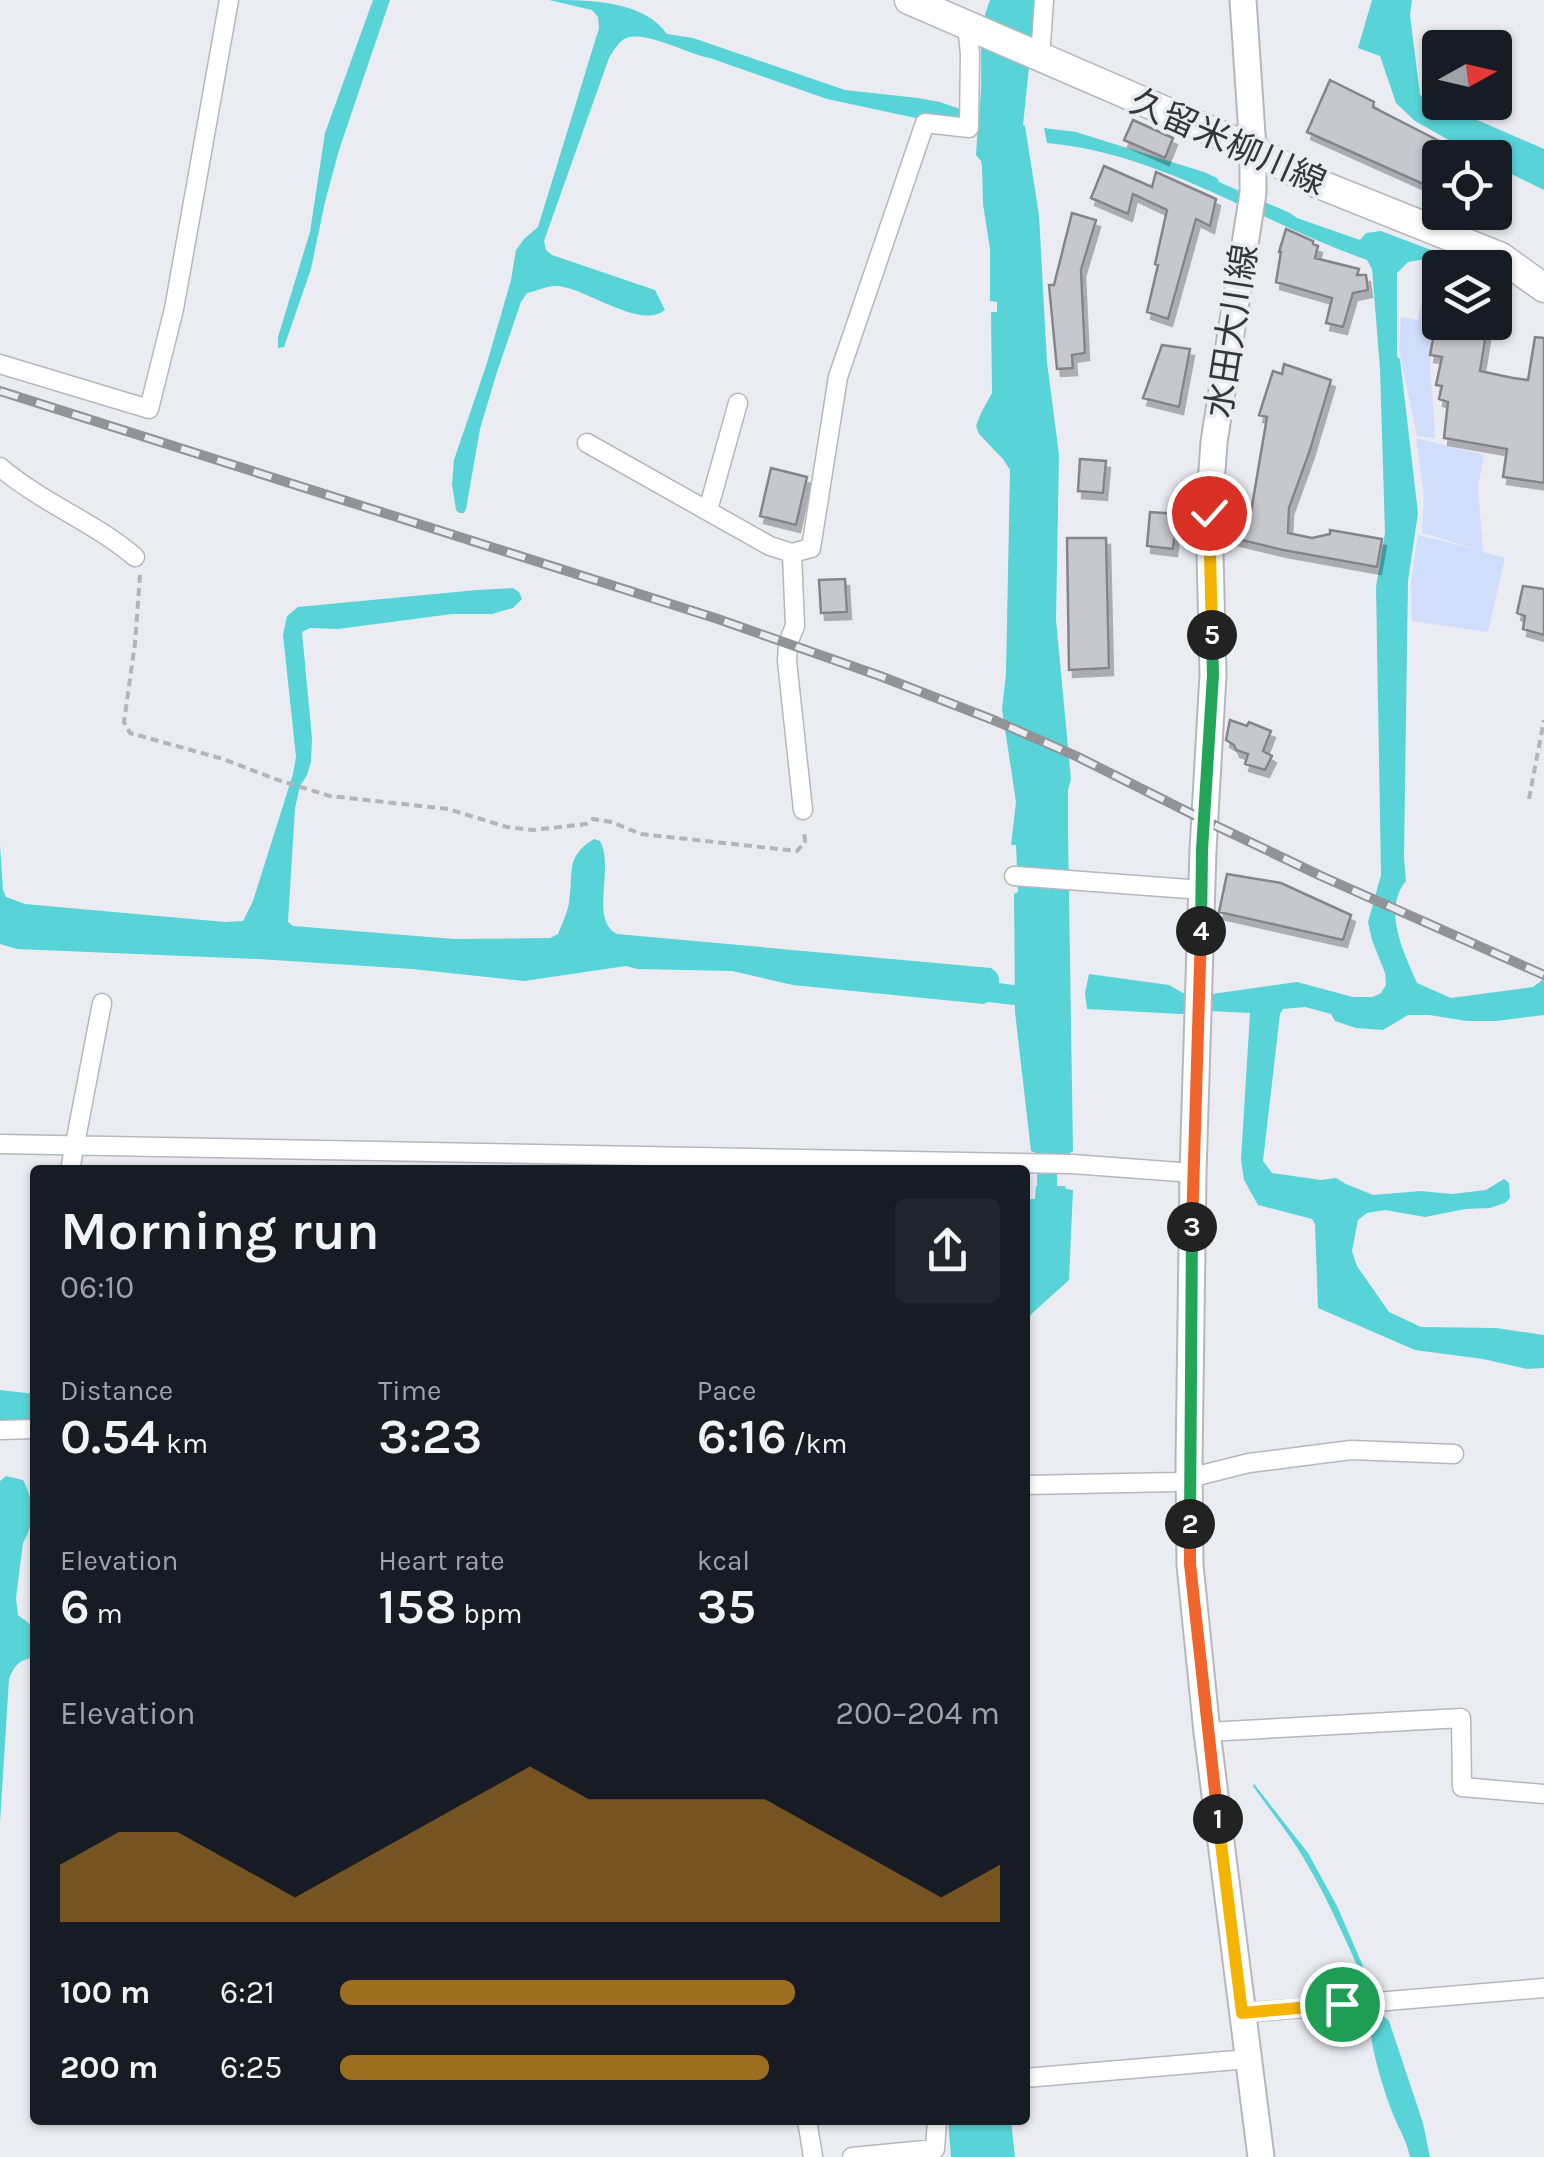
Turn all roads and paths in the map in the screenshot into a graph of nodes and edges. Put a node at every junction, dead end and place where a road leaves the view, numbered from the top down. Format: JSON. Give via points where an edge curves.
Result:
{"nodes":[{"id":1,"x":229,"y":0,"type":"edge"},
{"id":2,"x":909,"y":0,"type":"edge"},
{"id":3,"x":1044,"y":0,"type":"edge"},
{"id":4,"x":1243,"y":0,"type":"edge"},
{"id":5,"x":973,"y":28,"type":"junction"},
{"id":6,"x":1038,"y":57,"type":"junction"},
{"id":7,"x":1253,"y":149,"type":"junction"},
{"id":8,"x":1544,"y":288,"type":"edge"},
{"id":9,"x":0,"y":364,"type":"edge"},
{"id":10,"x":738,"y":403,"type":"dead end"},
{"id":11,"x":587,"y":443,"type":"dead end"},
{"id":12,"x":0,"y":466,"type":"edge"},
{"id":13,"x":708,"y":510,"type":"junction"},
{"id":14,"x":792,"y":553,"type":"junction"},
{"id":15,"x":135,"y":557,"type":"joint"},
{"id":16,"x":1544,"y":720,"type":"edge"},
{"id":17,"x":1529,"y":800,"type":"dead end"},
{"id":18,"x":803,"y":810,"type":"joint"},
{"id":19,"x":1014,"y":876,"type":"dead end"},
{"id":20,"x":1202,"y":890,"type":"junction"},
{"id":21,"x":102,"y":1004,"type":"dead end"},
{"id":22,"x":0,"y":1144,"type":"edge"},
{"id":23,"x":74,"y":1145,"type":"junction"},
{"id":24,"x":71,"y":1165,"type":"edge"},
{"id":25,"x":1193,"y":1174,"type":"junction"},
{"id":26,"x":0,"y":1430,"type":"edge"},
{"id":27,"x":30,"y":1430,"type":"edge"},
{"id":28,"x":1454,"y":1454,"type":"dead end"},
{"id":29,"x":1190,"y":1481,"type":"junction"},
{"id":30,"x":1030,"y":1485,"type":"edge"},
{"id":31,"x":1207,"y":1732,"type":"junction"},
{"id":32,"x":1544,"y":1794,"type":"edge"},
{"id":33,"x":1544,"y":1988,"type":"edge"},
{"id":34,"x":1242,"y":2013,"type":"junction"},
{"id":35,"x":1248,"y":2059,"type":"junction"},
{"id":36,"x":1030,"y":2078,"type":"edge"},
{"id":37,"x":808,"y":2125,"type":"edge"},
{"id":38,"x":937,"y":2125,"type":"edge"},
{"id":39,"x":813,"y":2157,"type":"edge"},
{"id":40,"x":852,"y":2157,"type":"edge"},
{"id":41,"x":1260,"y":2157,"type":"edge"}],
"edges":[{"from":1,"to":9,"type":"street","via":[[174,308],[149,409]]},
{"from":2,"to":5,"type":"main road","name":"久留米柳川線"},
{"from":3,"to":6,"type":"street"},
{"from":4,"to":7,"type":"main road","name":"水田大川線"},
{"from":5,"to":6,"type":"main road","name":"久留米柳川線"},
{"from":5,"to":14,"type":"street","via":[[969,128],[925,123],[838,377],[812,548]]},
{"from":6,"to":7,"type":"main road","name":"久留米柳川線"},
{"from":7,"to":8,"type":"main road","name":"久留米柳川線","via":[[1309,180],[1500,257]]},
{"from":7,"to":20,"type":"main road","name":"水田大川線","via":[[1252,203],[1209,513],[1213,675]]},
{"from":10,"to":13,"type":"street"},
{"from":11,"to":13,"type":"street"},
{"from":12,"to":15,"type":"street"},
{"from":13,"to":14,"type":"street"},
{"from":14,"to":18,"type":"street","via":[[795,626],[787,660]]},
{"from":15,"to":18,"type":"path","via":[[140,574],[124,722],[130,732],[330,796],[448,809],[507,827],[533,830],[592,819],[642,834],[797,851],[805,842]]},
{"from":16,"to":17,"type":"path"},
{"from":19,"to":20,"type":"street"},
{"from":20,"to":25,"type":"main road","name":"水田大川線"},
{"from":21,"to":23,"type":"street"},
{"from":22,"to":23,"type":"street"},
{"from":23,"to":24,"type":"street"},
{"from":23,"to":25,"type":"street","via":[[1072,1164]]},
{"from":25,"to":29,"type":"main road","name":"水田大川線"},
{"from":26,"to":27,"type":"street"},
{"from":28,"to":29,"type":"street","via":[[1352,1450],[1249,1464]]},
{"from":29,"to":30,"type":"street"},
{"from":29,"to":31,"type":"main road","name":"水田大川線","via":[[1190,1564]]},
{"from":31,"to":32,"type":"street","via":[[1460,1718],[1462,1787]]},
{"from":31,"to":34,"type":"main road","name":"水田大川線"},
{"from":33,"to":34,"type":"street"},
{"from":34,"to":35,"type":"main road","name":"水田大川線"},
{"from":35,"to":36,"type":"street"},
{"from":35,"to":41,"type":"main road","name":"水田大川線"},
{"from":37,"to":39,"type":"street"},
{"from":38,"to":40,"type":"street","via":[[935,2149]]}]}
